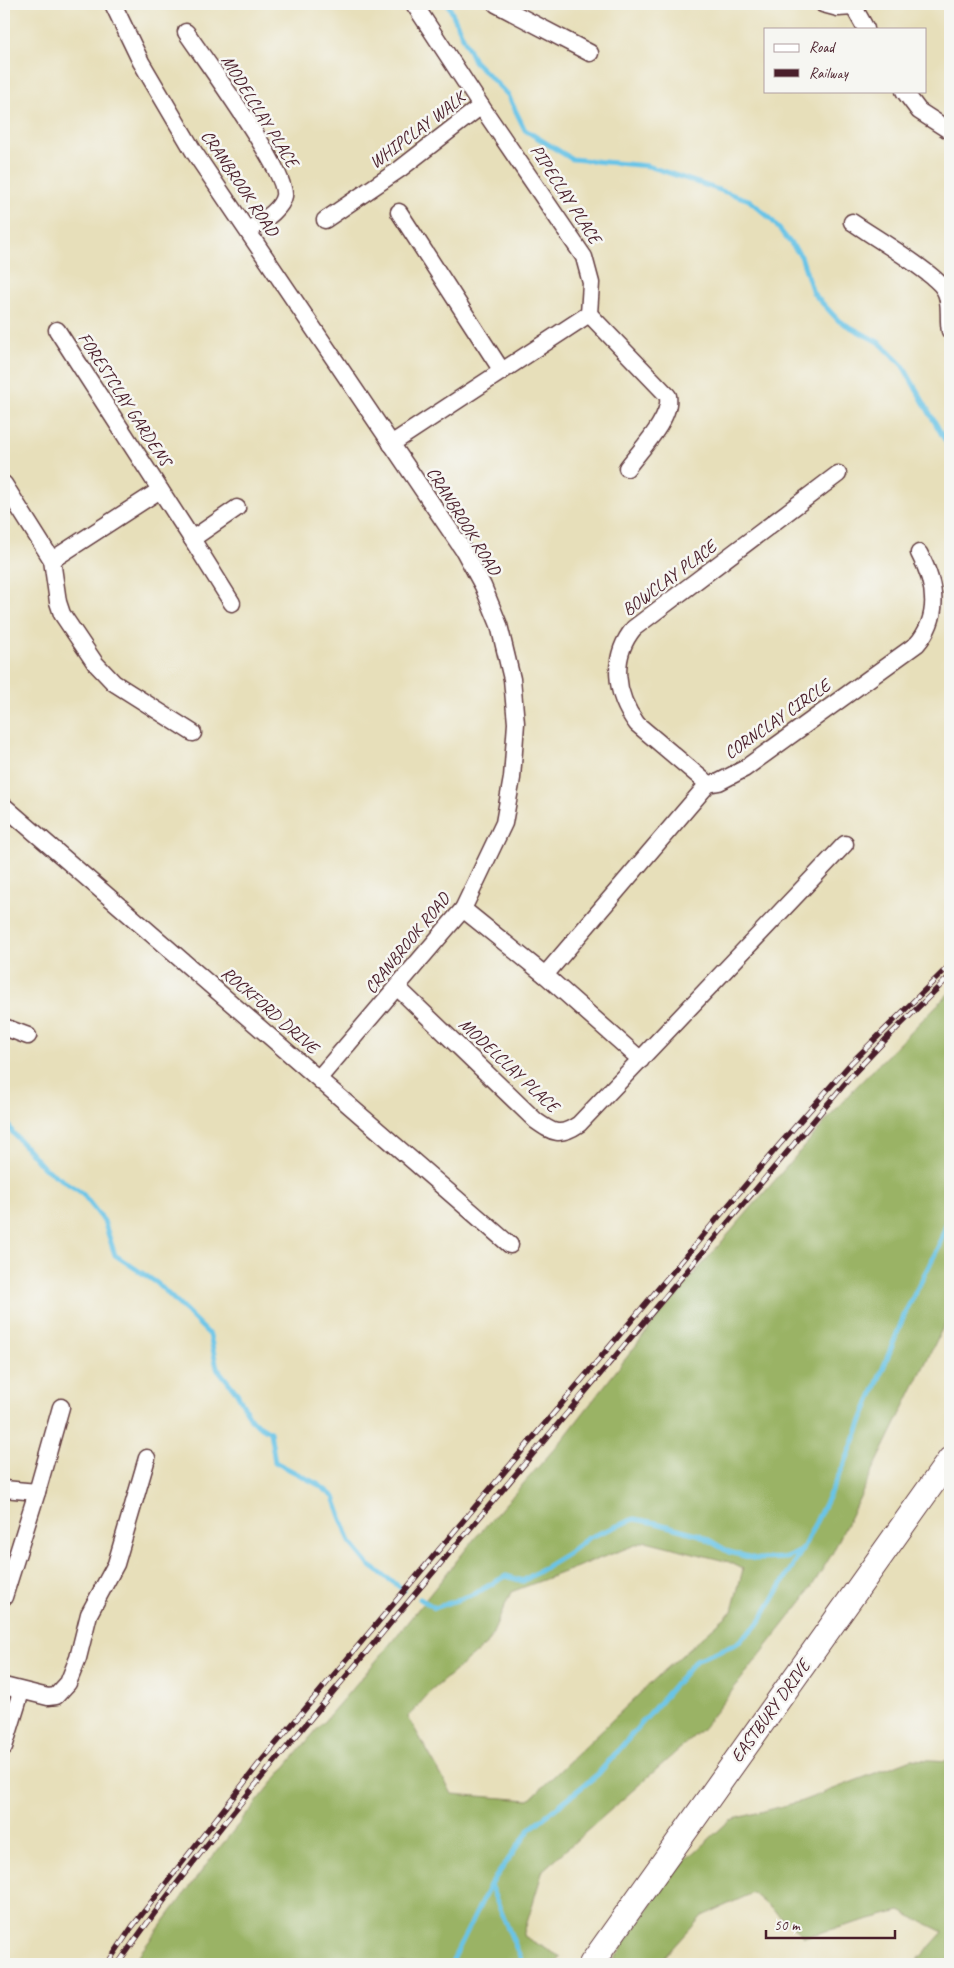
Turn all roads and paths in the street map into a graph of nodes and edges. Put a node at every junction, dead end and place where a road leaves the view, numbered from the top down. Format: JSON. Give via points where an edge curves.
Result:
{"nodes":[{"id":1,"x":113,"y":4,"type":"edge"},
{"id":2,"x":414,"y":4,"type":"edge"},
{"id":3,"x":496,"y":4,"type":"edge"},
{"id":4,"x":823,"y":4,"type":"edge"},
{"id":5,"x":852,"y":6,"type":"edge"},
{"id":6,"x":865,"y":28,"type":"edge"},
{"id":7,"x":186,"y":32,"type":"dead end"},
{"id":8,"x":590,"y":53,"type":"dead end"},
{"id":9,"x":905,"y":92,"type":"edge"},
{"id":10,"x":481,"y":106,"type":"junction"},
{"id":11,"x":950,"y":131,"type":"edge"},
{"id":12,"x":399,"y":212,"type":"dead end"},
{"id":13,"x":325,"y":220,"type":"dead end"},
{"id":14,"x":852,"y":222,"type":"dead end"},
{"id":15,"x":248,"y":230,"type":"junction"},
{"id":16,"x":589,"y":314,"type":"junction"},
{"id":17,"x":56,"y":330,"type":"dead end"},
{"id":18,"x":950,"y":330,"type":"edge"},
{"id":19,"x":502,"y":371,"type":"junction"},
{"id":20,"x":391,"y":444,"type":"junction"},
{"id":21,"x":627,"y":468,"type":"dead end"},
{"id":22,"x":838,"y":474,"type":"dead end"},
{"id":23,"x":4,"y":484,"type":"edge"},
{"id":24,"x":160,"y":490,"type":"junction"},
{"id":25,"x":238,"y":508,"type":"dead end"},
{"id":26,"x":192,"y":539,"type":"junction"},
{"id":27,"x":918,"y":553,"type":"dead end"},
{"id":28,"x":52,"y":560,"type":"junction"},
{"id":29,"x":232,"y":603,"type":"dead end"},
{"id":30,"x":193,"y":733,"type":"dead end"},
{"id":31,"x":708,"y":784,"type":"junction"},
{"id":32,"x":4,"y":806,"type":"edge"},
{"id":33,"x":844,"y":844,"type":"dead end"},
{"id":34,"x":463,"y":909,"type":"junction"},
{"id":35,"x":545,"y":975,"type":"junction"},
{"id":36,"x":397,"y":987,"type":"junction"},
{"id":37,"x":4,"y":1027,"type":"edge"},
{"id":38,"x":28,"y":1036,"type":"dead end"},
{"id":39,"x":641,"y":1060,"type":"junction"},
{"id":40,"x":319,"y":1078,"type":"junction"},
{"id":41,"x":510,"y":1245,"type":"dead end"},
{"id":42,"x":61,"y":1408,"type":"dead end"},
{"id":43,"x":147,"y":1458,"type":"dead end"},
{"id":44,"x":950,"y":1459,"type":"edge"},
{"id":45,"x":4,"y":1489,"type":"edge"},
{"id":46,"x":37,"y":1492,"type":"junction"},
{"id":47,"x":4,"y":1597,"type":"edge"},
{"id":48,"x":4,"y":1686,"type":"edge"},
{"id":49,"x":21,"y":1692,"type":"junction"},
{"id":50,"x":4,"y":1747,"type":"edge"},
{"id":51,"x":591,"y":1964,"type":"edge"}],
"edges":[{"from":1,"to":15,"type":"street","name":"CRANBROOK ROAD","via":[[140,62],[176,123]]},
{"from":2,"to":10,"type":"street","name":"WHIPCLAY WALK"},
{"from":3,"to":8,"type":"street"},
{"from":4,"to":5,"type":"street","via":[[838,8]]},
{"from":5,"to":6,"type":"street"},
{"from":7,"to":15,"type":"street","name":"MODELCLAY PLACE","via":[[270,158],[284,187],[284,198],[278,208]]},
{"from":9,"to":11,"type":"street","via":[[919,111]]},
{"from":10,"to":13,"type":"street","name":"WHIPCLAY WALK","via":[[400,169]]},
{"from":10,"to":16,"type":"street","name":"PIPECLAY PLACE","via":[[584,257],[591,284]]},
{"from":12,"to":19,"type":"street"},
{"from":14,"to":18,"type":"street","via":[[945,289]]},
{"from":15,"to":20,"type":"street","name":"CRANBROOK ROAD"},
{"from":16,"to":19,"type":"street"},
{"from":16,"to":21,"type":"street","via":[[668,396],[666,416]]},
{"from":17,"to":24,"type":"street","name":"FORESTCLAY GARDENS"},
{"from":19,"to":20,"type":"street"},
{"from":20,"to":34,"type":"street","name":"CRANBROOK ROAD","via":[[464,551],[483,586],[499,625],[512,679],[516,723],[512,778],[504,823]]},
{"from":22,"to":31,"type":"street","name":"BOWCLAY PLACE","via":[[634,628],[624,640],[618,684],[629,714]]},
{"from":23,"to":28,"type":"street"},
{"from":24,"to":26,"type":"street","name":"FORESTCLAY GARDENS"},
{"from":24,"to":28,"type":"street","name":"FORESTCLAY GARDENS"},
{"from":25,"to":26,"type":"street"},
{"from":26,"to":29,"type":"street","name":"FORESTCLAY GARDENS"},
{"from":27,"to":31,"type":"street","name":"CORNCLAY CIRCLE","via":[[928,571],[935,598],[926,634],[917,644],[744,769]]},
{"from":28,"to":30,"type":"street","via":[[60,608],[95,663],[114,683]]},
{"from":31,"to":35,"type":"street","name":"CORNCLAY CIRCLE"},
{"from":32,"to":40,"type":"street","name":"ROCKFORD DRIVE"},
{"from":33,"to":39,"type":"street","name":"MODELCLAY PLACE"},
{"from":34,"to":35,"type":"street"},
{"from":34,"to":36,"type":"street","name":"CRANBROOK ROAD"},
{"from":35,"to":39,"type":"street"},
{"from":36,"to":39,"type":"street","name":"MODELCLAY PLACE","via":[[536,1121],[552,1132],[568,1132],[579,1124]]},
{"from":36,"to":40,"type":"street","name":"CRANBROOK ROAD"},
{"from":37,"to":38,"type":"street"},
{"from":40,"to":41,"type":"street","name":"ROCKFORD DRIVE"},
{"from":42,"to":46,"type":"street"},
{"from":43,"to":49,"type":"street","via":[[116,1564],[89,1614],[68,1683],[56,1696]]},
{"from":44,"to":51,"type":"street","name":"EASTBURY DRIVE"},
{"from":45,"to":46,"type":"street"},
{"from":46,"to":47,"type":"street"},
{"from":48,"to":49,"type":"street"},
{"from":49,"to":50,"type":"street"}]}
